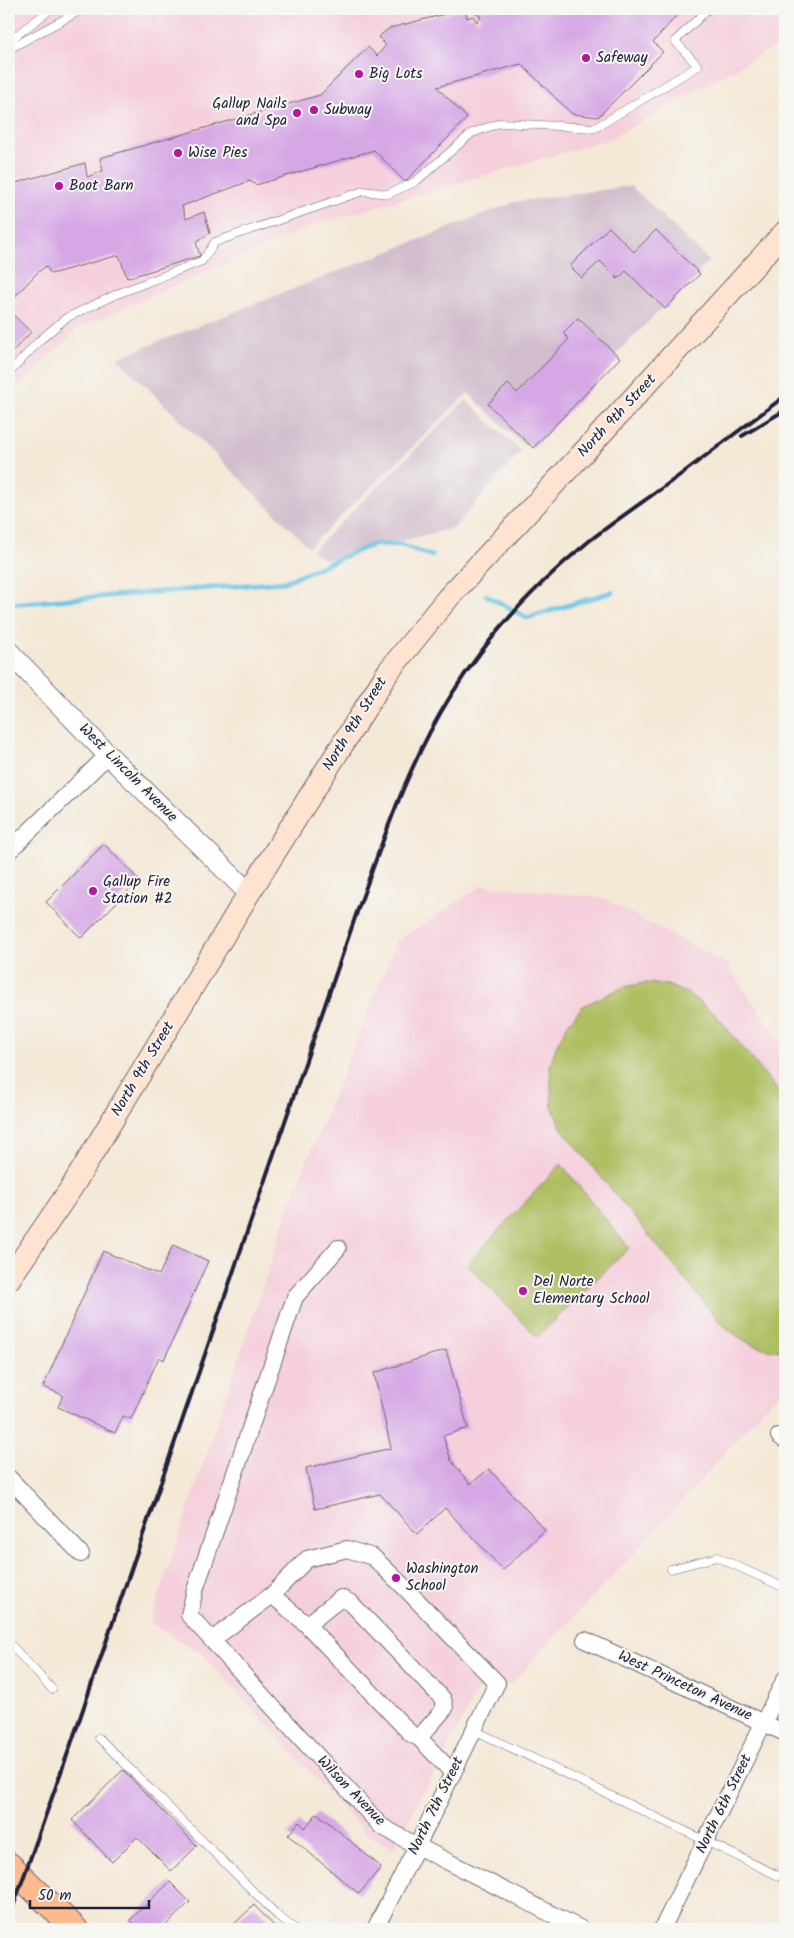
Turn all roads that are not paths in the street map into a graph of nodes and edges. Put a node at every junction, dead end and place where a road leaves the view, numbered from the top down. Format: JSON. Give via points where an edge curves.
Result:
{"nodes":[{"id":1,"x":51,"y":9,"type":"edge"},
{"id":2,"x":83,"y":9,"type":"edge"},
{"id":3,"x":708,"y":9,"type":"edge"},
{"id":4,"x":9,"y":41,"type":"edge"},
{"id":5,"x":9,"y":49,"type":"edge"},
{"id":6,"x":785,"y":232,"type":"edge"},
{"id":7,"x":9,"y":373,"type":"edge"},
{"id":8,"x":9,"y":652,"type":"edge"},
{"id":9,"x":108,"y":755,"type":"junction"},
{"id":10,"x":9,"y":851,"type":"edge"},
{"id":11,"x":248,"y":893,"type":"junction"},
{"id":12,"x":338,"y":1248,"type":"dead end"},
{"id":13,"x":9,"y":1279,"type":"edge"},
{"id":14,"x":9,"y":1478,"type":"edge"},
{"id":15,"x":81,"y":1554,"type":"dead end"},
{"id":16,"x":671,"y":1569,"type":"dead end"},
{"id":17,"x":785,"y":1588,"type":"edge"},
{"id":18,"x":272,"y":1595,"type":"junction"},
{"id":19,"x":307,"y":1625,"type":"junction"},
{"id":20,"x":212,"y":1640,"type":"junction"},
{"id":21,"x":584,"y":1640,"type":"dead end"},
{"id":22,"x":9,"y":1644,"type":"edge"},
{"id":23,"x":785,"y":1678,"type":"edge"},
{"id":24,"x":52,"y":1689,"type":"dead end"},
{"id":25,"x":764,"y":1723,"type":"junction"},
{"id":26,"x":474,"y":1730,"type":"junction"},
{"id":27,"x":785,"y":1733,"type":"edge"},
{"id":28,"x":99,"y":1738,"type":"dead end"},
{"id":29,"x":419,"y":1738,"type":"junction"},
{"id":30,"x":453,"y":1773,"type":"junction"},
{"id":31,"x":706,"y":1842,"type":"junction"},
{"id":32,"x":417,"y":1846,"type":"junction"},
{"id":33,"x":9,"y":1865,"type":"edge"},
{"id":34,"x":785,"y":1879,"type":"edge"},
{"id":35,"x":75,"y":1929,"type":"edge"},
{"id":36,"x":295,"y":1929,"type":"edge"},
{"id":37,"x":375,"y":1929,"type":"edge"},
{"id":38,"x":581,"y":1929,"type":"edge"},
{"id":39,"x":662,"y":1929,"type":"edge"}],
"edges":[{"from":1,"to":4,"type":"lane"},
{"from":2,"to":5,"type":"lane"},
{"from":3,"to":7,"type":"lane","via":[[675,41],[698,66],[595,128],[500,123],[472,133],[415,182],[388,194],[363,191],[215,242],[202,261],[66,318]]},
{"from":6,"to":11,"type":"main road","name":"North 9th Street","via":[[447,599],[388,672]]},
{"from":8,"to":9,"type":"street","name":"West Lincoln Avenue"},
{"from":9,"to":10,"type":"street"},
{"from":9,"to":11,"type":"street","name":"West Lincoln Avenue"},
{"from":11,"to":13,"type":"main road","name":"North 9th Street","via":[[72,1186]]},
{"from":12,"to":20,"type":"street","name":"Wilson Avenue","via":[[295,1297],[195,1590],[189,1614]]},
{"from":14,"to":15,"type":"street"},
{"from":16,"to":17,"type":"lane","via":[[716,1557]]},
{"from":18,"to":19,"type":"street"},
{"from":18,"to":20,"type":"street"},
{"from":18,"to":26,"type":"street","name":"North 7th Street","via":[[307,1558],[347,1549],[373,1558],[496,1683]]},
{"from":19,"to":29,"type":"street","via":[[410,1734]]},
{"from":19,"to":29,"type":"street","via":[[341,1598],[351,1603],[443,1699],[445,1708]]},
{"from":20,"to":32,"type":"street","name":"Wilson Avenue","via":[[381,1826]]},
{"from":21,"to":25,"type":"street","name":"West Princeton Avenue"},
{"from":22,"to":24,"type":"lane"},
{"from":23,"to":25,"type":"street","name":"North 6th Street"},
{"from":25,"to":27,"type":"street","name":"West Princeton Avenue"},
{"from":25,"to":31,"type":"street","name":"North 6th Street"},
{"from":26,"to":30,"type":"street","name":"North 7th Street"},
{"from":26,"to":31,"type":"lane"},
{"from":28,"to":36,"type":"lane","via":[[279,1917]]},
{"from":29,"to":30,"type":"street"},
{"from":30,"to":32,"type":"street","name":"North 7th Street"},
{"from":31,"to":34,"type":"lane"},
{"from":31,"to":39,"type":"street","name":"North 6th Street"},
{"from":32,"to":37,"type":"street","name":"North 7th Street"},
{"from":32,"to":38,"type":"street","name":"Wilson Avenue"},
{"from":33,"to":35,"type":"main road"}]}
